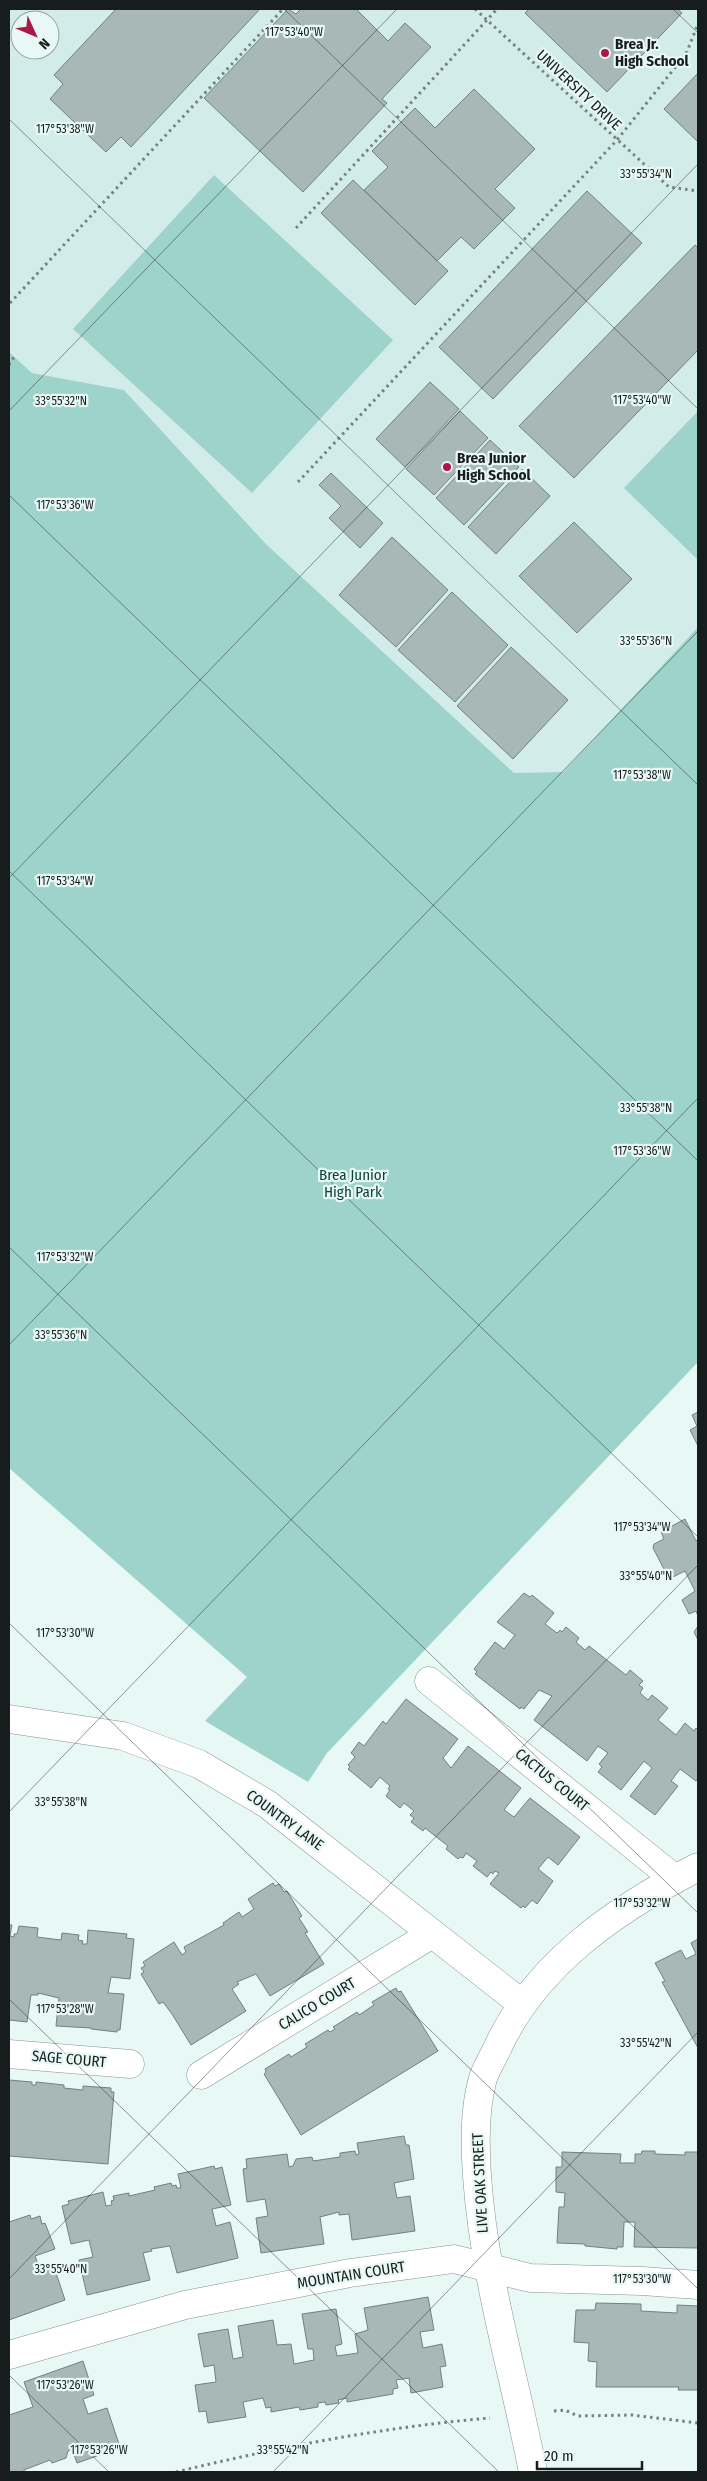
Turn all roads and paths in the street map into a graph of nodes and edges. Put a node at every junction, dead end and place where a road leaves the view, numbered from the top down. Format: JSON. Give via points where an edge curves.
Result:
{"nodes":[{"id":1,"x":283,"y":9,"type":"edge"},
{"id":2,"x":475,"y":9,"type":"edge"},
{"id":3,"x":497,"y":9,"type":"edge"},
{"id":4,"x":486,"y":19,"type":"junction"},
{"id":5,"x":698,"y":24,"type":"edge"},
{"id":6,"x":617,"y":140,"type":"junction"},
{"id":7,"x":698,"y":192,"type":"edge"},
{"id":8,"x":296,"y":228,"type":"dead end"},
{"id":9,"x":10,"y":303,"type":"dead end"},
{"id":10,"x":14,"y":356,"type":"dead end"},
{"id":11,"x":9,"y":365,"type":"edge"},
{"id":12,"x":298,"y":482,"type":"dead end"},
{"id":13,"x":429,"y":1681,"type":"dead end"},
{"id":14,"x":9,"y":1719,"type":"edge"},
{"id":15,"x":686,"y":1874,"type":"edge"},
{"id":16,"x":432,"y":1934,"type":"junction"},
{"id":17,"x":521,"y":2003,"type":"junction"},
{"id":18,"x":9,"y":2054,"type":"edge"},
{"id":19,"x":130,"y":2064,"type":"dead end"},
{"id":20,"x":201,"y":2075,"type":"dead end"},
{"id":21,"x":487,"y":2267,"type":"junction"},
{"id":22,"x":698,"y":2285,"type":"edge"},
{"id":23,"x":9,"y":2355,"type":"edge"},
{"id":24,"x":522,"y":2415,"type":"junction"},
{"id":25,"x":698,"y":2422,"type":"edge"},
{"id":26,"x":176,"y":2472,"type":"edge"},
{"id":27,"x":533,"y":2472,"type":"edge"}],
"edges":[{"from":1,"to":9,"type":"path"},
{"from":2,"to":4,"type":"path","name":"UNIVERSITY DRIVE"},
{"from":3,"to":4,"type":"path"},
{"from":4,"to":6,"type":"path","name":"UNIVERSITY DRIVE"},
{"from":4,"to":8,"type":"path"},
{"from":5,"to":6,"type":"path","via":[[686,54]]},
{"from":6,"to":7,"type":"path","name":"UNIVERSITY DRIVE","via":[[669,187]]},
{"from":6,"to":12,"type":"path"},
{"from":10,"to":11,"type":"path"},
{"from":13,"to":15,"type":"street","name":"CACTUS COURT"},
{"from":14,"to":16,"type":"street","name":"COUNTRY LANE","via":[[123,1736],[199,1764],[267,1804]]},
{"from":15,"to":17,"type":"street","name":"LIVE OAK STREET","via":[[593,1932]]},
{"from":16,"to":17,"type":"street","name":"COUNTRY LANE"},
{"from":16,"to":20,"type":"street","name":"CALICO COURT"},
{"from":17,"to":21,"type":"street","name":"LIVE OAK STREET","via":[[482,2082],[475,2142]]},
{"from":18,"to":19,"type":"street","name":"SAGE COURT"},
{"from":21,"to":22,"type":"street","name":"MOUNTAIN COURT","via":[[530,2278],[642,2280]]},
{"from":21,"to":23,"type":"street","name":"MOUNTAIN COURT","via":[[454,2259],[350,2273],[185,2305]]},
{"from":21,"to":24,"type":"street","name":"LIVE OAK STREET"},
{"from":24,"to":25,"type":"path","via":[[565,2410],[578,2416],[632,2415]]},
{"from":24,"to":26,"type":"path","via":[[380,2430]]},
{"from":24,"to":27,"type":"street","name":"LIVE OAK STREET"}]}
